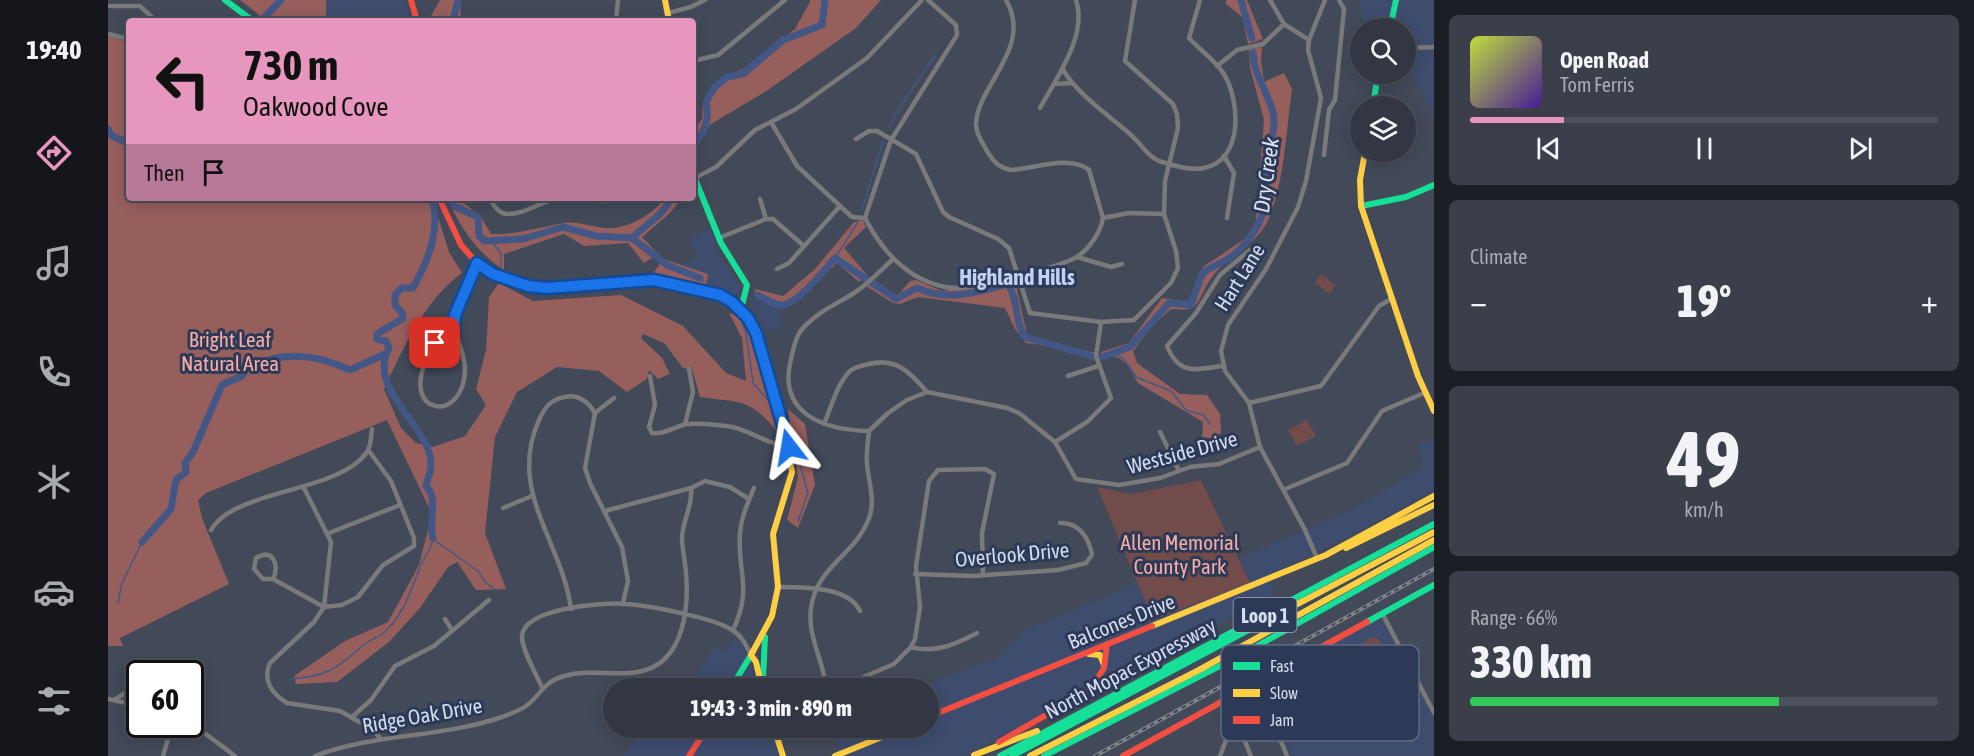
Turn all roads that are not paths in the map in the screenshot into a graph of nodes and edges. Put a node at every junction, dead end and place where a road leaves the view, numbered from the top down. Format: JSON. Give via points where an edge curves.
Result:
{"nodes":[{"id":1,"x":225,"y":0,"type":"edge"},
{"id":2,"x":411,"y":0,"type":"edge"},
{"id":3,"x":618,"y":0,"type":"edge"},
{"id":4,"x":665,"y":0,"type":"edge"},
{"id":5,"x":705,"y":0,"type":"edge"},
{"id":6,"x":785,"y":0,"type":"edge"},
{"id":7,"x":922,"y":0,"type":"edge"},
{"id":8,"x":928,"y":0,"type":"edge"},
{"id":9,"x":1006,"y":0,"type":"edge"},
{"id":10,"x":1076,"y":0,"type":"edge"},
{"id":11,"x":1135,"y":0,"type":"edge"},
{"id":12,"x":1200,"y":0,"type":"edge"},
{"id":13,"x":1270,"y":0,"type":"edge"},
{"id":14,"x":1325,"y":0,"type":"edge"},
{"id":15,"x":1339,"y":0,"type":"edge"},
{"id":16,"x":1396,"y":0,"type":"edge"},
{"id":17,"x":108,"y":6,"type":"edge"},
{"id":18,"x":668,"y":12,"type":"junction"},
{"id":19,"x":153,"y":18,"type":"edge"},
{"id":20,"x":249,"y":18,"type":"edge"},
{"id":21,"x":416,"y":18,"type":"edge"},
{"id":22,"x":616,"y":18,"type":"edge"},
{"id":23,"x":669,"y":18,"type":"edge"},
{"id":24,"x":1392,"y":18,"type":"edge"},
{"id":25,"x":1284,"y":24,"type":"junction"},
{"id":26,"x":108,"y":34,"type":"edge"},
{"id":27,"x":126,"y":38,"type":"edge"},
{"id":28,"x":1309,"y":40,"type":"junction"},
{"id":29,"x":1434,"y":47,"type":"edge"},
{"id":30,"x":1416,"y":48,"type":"edge"},
{"id":31,"x":696,"y":60,"type":"edge"},
{"id":32,"x":1217,"y":66,"type":"junction"},
{"id":33,"x":1064,"y":70,"type":"junction"},
{"id":34,"x":1072,"y":83,"type":"junction"},
{"id":35,"x":1054,"y":84,"type":"junction"},
{"id":36,"x":1040,"y":108,"type":"dead end"},
{"id":37,"x":771,"y":122,"type":"junction"},
{"id":38,"x":856,"y":139,"type":"dead end"},
{"id":39,"x":891,"y":140,"type":"junction"},
{"id":40,"x":1324,"y":155,"type":"dead end"},
{"id":41,"x":1224,"y":156,"type":"junction"},
{"id":42,"x":1363,"y":162,"type":"edge"},
{"id":43,"x":1168,"y":163,"type":"junction"},
{"id":44,"x":696,"y":175,"type":"edge"},
{"id":45,"x":696,"y":181,"type":"edge"},
{"id":46,"x":1434,"y":185,"type":"edge"},
{"id":47,"x":760,"y":199,"type":"dead end"},
{"id":48,"x":439,"y":201,"type":"edge"},
{"id":49,"x":492,"y":201,"type":"edge"},
{"id":50,"x":549,"y":201,"type":"edge"},
{"id":51,"x":840,"y":206,"type":"junction"},
{"id":52,"x":1361,"y":206,"type":"junction"},
{"id":53,"x":1164,"y":214,"type":"junction"},
{"id":54,"x":865,"y":218,"type":"junction"},
{"id":55,"x":1103,"y":218,"type":"junction"},
{"id":56,"x":766,"y":219,"type":"junction"},
{"id":57,"x":1227,"y":219,"type":"dead end"},
{"id":58,"x":718,"y":238,"type":"junction"},
{"id":59,"x":804,"y":246,"type":"junction"},
{"id":60,"x":1250,"y":250,"type":"dead end"},
{"id":61,"x":1077,"y":257,"type":"junction"},
{"id":62,"x":892,"y":260,"type":"junction"},
{"id":63,"x":477,"y":263,"type":"junction"},
{"id":64,"x":1122,"y":264,"type":"dead end"},
{"id":65,"x":777,"y":268,"type":"dead end"},
{"id":66,"x":1018,"y":275,"type":"junction"},
{"id":67,"x":1391,"y":299,"type":"junction"},
{"id":68,"x":741,"y":309,"type":"junction"},
{"id":69,"x":1101,"y":322,"type":"junction"},
{"id":70,"x":454,"y":329,"type":"junction"},
{"id":71,"x":1098,"y":366,"type":"junction"},
{"id":72,"x":1224,"y":366,"type":"junction"},
{"id":73,"x":689,"y":369,"type":"dead end"},
{"id":74,"x":650,"y":376,"type":"dead end"},
{"id":75,"x":1068,"y":376,"type":"dead end"},
{"id":76,"x":927,"y":393,"type":"junction"},
{"id":77,"x":1424,"y":393,"type":"junction"},
{"id":78,"x":614,"y":398,"type":"dead end"},
{"id":79,"x":1249,"y":403,"type":"junction"},
{"id":80,"x":1434,"y":411,"type":"edge"},
{"id":81,"x":595,"y":413,"type":"junction"},
{"id":82,"x":685,"y":424,"type":"junction"},
{"id":83,"x":824,"y":424,"type":"junction"},
{"id":84,"x":372,"y":429,"type":"dead end"},
{"id":85,"x":869,"y":431,"type":"junction"},
{"id":86,"x":1160,"y":432,"type":"dead end"},
{"id":87,"x":1055,"y":442,"type":"junction"},
{"id":88,"x":789,"y":447,"type":"junction"},
{"id":89,"x":1260,"y":447,"type":"junction"},
{"id":90,"x":369,"y":451,"type":"junction"},
{"id":91,"x":1179,"y":471,"type":"junction"},
{"id":92,"x":303,"y":486,"type":"junction"},
{"id":93,"x":691,"y":488,"type":"junction"},
{"id":94,"x":754,"y":488,"type":"dead end"},
{"id":95,"x":1283,"y":490,"type":"junction"},
{"id":96,"x":532,"y":496,"type":"junction"},
{"id":97,"x":1434,"y":496,"type":"edge"},
{"id":98,"x":750,"y":499,"type":"junction"},
{"id":99,"x":400,"y":505,"type":"junction"},
{"id":100,"x":1434,"y":505,"type":"edge"},
{"id":101,"x":503,"y":508,"type":"dead end"},
{"id":102,"x":605,"y":511,"type":"junction"},
{"id":103,"x":1060,"y":523,"type":"dead end"},
{"id":104,"x":1434,"y":524,"type":"edge"},
{"id":105,"x":211,"y":530,"type":"dead end"},
{"id":106,"x":1434,"y":532,"type":"edge"},
{"id":107,"x":329,"y":533,"type":"junction"},
{"id":108,"x":1434,"y":540,"type":"edge"},
{"id":109,"x":1434,"y":547,"type":"edge"},
{"id":110,"x":1326,"y":555,"type":"junction"},
{"id":111,"x":1408,"y":555,"type":"junction"},
{"id":112,"x":1317,"y":558,"type":"junction"},
{"id":113,"x":915,"y":574,"type":"junction"},
{"id":114,"x":984,"y":575,"type":"junction"},
{"id":115,"x":273,"y":579,"type":"junction"},
{"id":116,"x":1434,"y":585,"type":"edge"},
{"id":117,"x":777,"y":587,"type":"junction"},
{"id":118,"x":815,"y":587,"type":"junction"},
{"id":119,"x":1344,"y":597,"type":"junction"},
{"id":120,"x":489,"y":600,"type":"dead end"},
{"id":121,"x":623,"y":603,"type":"junction"},
{"id":122,"x":324,"y":607,"type":"junction"},
{"id":123,"x":571,"y":609,"type":"junction"},
{"id":124,"x":860,"y":611,"type":"dead end"},
{"id":125,"x":1382,"y":614,"type":"junction"},
{"id":126,"x":684,"y":616,"type":"junction"},
{"id":127,"x":445,"y":619,"type":"dead end"},
{"id":128,"x":452,"y":630,"type":"junction"},
{"id":129,"x":733,"y":630,"type":"junction"},
{"id":130,"x":766,"y":631,"type":"junction"},
{"id":131,"x":976,"y":633,"type":"dead end"},
{"id":132,"x":1107,"y":644,"type":"junction"},
{"id":133,"x":1221,"y":645,"type":"edge"},
{"id":134,"x":1222,"y":645,"type":"edge"},
{"id":135,"x":1246,"y":645,"type":"edge"},
{"id":136,"x":1255,"y":645,"type":"edge"},
{"id":137,"x":1325,"y":645,"type":"edge"},
{"id":138,"x":1398,"y":645,"type":"edge"},
{"id":139,"x":911,"y":647,"type":"junction"},
{"id":140,"x":1082,"y":654,"type":"junction"},
{"id":141,"x":751,"y":655,"type":"junction"},
{"id":142,"x":1221,"y":658,"type":"edge"},
{"id":143,"x":1221,"y":663,"type":"edge"},
{"id":144,"x":1104,"y":668,"type":"junction"},
{"id":145,"x":737,"y":678,"type":"edge"},
{"id":146,"x":760,"y":678,"type":"edge"},
{"id":147,"x":763,"y":678,"type":"edge"},
{"id":148,"x":825,"y":678,"type":"edge"},
{"id":149,"x":861,"y":678,"type":"edge"},
{"id":150,"x":1137,"y":683,"type":"junction"},
{"id":151,"x":1419,"y":684,"type":"edge"},
{"id":152,"x":542,"y":687,"type":"junction"},
{"id":153,"x":126,"y":693,"type":"edge"},
{"id":154,"x":108,"y":699,"type":"edge"},
{"id":155,"x":114,"y":700,"type":"junction"},
{"id":156,"x":1221,"y":702,"type":"edge"},
{"id":157,"x":126,"y":703,"type":"edge"},
{"id":158,"x":939,"y":712,"type":"edge"},
{"id":159,"x":1130,"y":712,"type":"junction"},
{"id":160,"x":1434,"y":713,"type":"edge"},
{"id":161,"x":352,"y":717,"type":"junction"},
{"id":162,"x":1060,"y":723,"type":"junction"},
{"id":163,"x":1075,"y":723,"type":"junction"},
{"id":164,"x":204,"y":733,"type":"edge"},
{"id":165,"x":1070,"y":735,"type":"junction"},
{"id":166,"x":168,"y":738,"type":"edge"},
{"id":167,"x":701,"y":738,"type":"edge"},
{"id":168,"x":778,"y":738,"type":"edge"},
{"id":169,"x":879,"y":738,"type":"edge"},
{"id":170,"x":381,"y":739,"type":"junction"},
{"id":171,"x":1226,"y":741,"type":"edge"},
{"id":172,"x":1245,"y":741,"type":"edge"},
{"id":173,"x":1281,"y":741,"type":"edge"},
{"id":174,"x":973,"y":755,"type":"edge"},
{"id":175,"x":164,"y":756,"type":"edge"},
{"id":176,"x":235,"y":756,"type":"edge"},
{"id":177,"x":318,"y":756,"type":"edge"},
{"id":178,"x":689,"y":756,"type":"edge"},
{"id":179,"x":783,"y":756,"type":"edge"},
{"id":180,"x":835,"y":756,"type":"edge"},
{"id":181,"x":1000,"y":756,"type":"edge"},
{"id":182,"x":1012,"y":756,"type":"edge"},
{"id":183,"x":1030,"y":756,"type":"edge"},
{"id":184,"x":1044,"y":756,"type":"edge"},
{"id":185,"x":1123,"y":756,"type":"edge"},
{"id":186,"x":1220,"y":756,"type":"edge"},
{"id":187,"x":1251,"y":756,"type":"edge"},
{"id":188,"x":1287,"y":756,"type":"edge"}],
"edges":[{"from":1,"to":20,"type":"main road"},
{"from":2,"to":21,"type":"main road"},
{"from":3,"to":22,"type":"street"},
{"from":4,"to":18,"type":"main road"},
{"from":5,"to":18,"type":"street"},
{"from":6,"to":31,"type":"street","via":[[718,55]]},
{"from":7,"to":37,"type":"street","via":[[867,57],[796,109]]},
{"from":8,"to":39,"type":"street","via":[[956,25],[957,35]]},
{"from":9,"to":55,"type":"street","via":[[1012,17],[1010,50],[977,119],[980,137],[1002,169],[1070,164],[1087,168]]},
{"from":10,"to":33,"type":"street","via":[[1078,20]]},
{"from":11,"to":43,"type":"street","via":[[1125,61],[1166,97],[1177,114],[1177,136]]},
{"from":12,"to":32,"type":"street","via":[[1189,38]]},
{"from":13,"to":25,"type":"street"},
{"from":14,"to":28,"type":"street"},
{"from":15,"to":40,"type":"street","via":[[1344,9],[1335,100],[1329,108]]},
{"from":16,"to":24,"type":"main road"},
{"from":17,"to":19,"type":"street","via":[[140,6]]},
{"from":18,"to":23,"type":"main road"},
{"from":25,"to":28,"type":"street"},
{"from":25,"to":32,"type":"street","via":[[1263,44],[1237,50]]},
{"from":26,"to":27,"type":"street"},
{"from":28,"to":72,"type":"street","name":"Hart Lane","via":[[1308,50],[1321,98],[1306,180],[1298,207],[1266,269],[1228,325],[1221,351]]},
{"from":29,"to":30,"type":"street"},
{"from":32,"to":41,"type":"street","via":[[1225,75],[1235,116],[1235,130]]},
{"from":33,"to":34,"type":"street"},
{"from":33,"to":35,"type":"street"},
{"from":34,"to":35,"type":"street"},
{"from":34,"to":43,"type":"street","via":[[1152,158]]},
{"from":35,"to":36,"type":"street"},
{"from":37,"to":44,"type":"street","via":[[749,134],[716,167]]},
{"from":37,"to":51,"type":"street","via":[[797,166]]},
{"from":38,"to":39,"type":"street","via":[[877,131]]},
{"from":39,"to":54,"type":"street"},
{"from":39,"to":66,"type":"street","via":[[916,154],[940,207],[949,217],[1005,243]]},
{"from":41,"to":43,"type":"street","via":[[1203,168]]},
{"from":41,"to":57,"type":"street","via":[[1234,173]]},
{"from":42,"to":52,"type":"main road"},
{"from":43,"to":53,"type":"street"},
{"from":45,"to":58,"type":"main road"},
{"from":46,"to":52,"type":"main road","via":[[1406,197]]},
{"from":47,"to":56,"type":"street"},
{"from":48,"to":63,"type":"main road","via":[[450,227]]},
{"from":49,"to":50,"type":"street","via":[[501,212],[524,211]]},
{"from":51,"to":54,"type":"street","via":[[852,217]]},
{"from":51,"to":59,"type":"street"},
{"from":52,"to":67,"type":"main road"},
{"from":53,"to":55,"type":"street","via":[[1129,213]]},
{"from":53,"to":69,"type":"street","via":[[1178,259],[1171,283],[1134,320]]},
{"from":54,"to":62,"type":"street"},
{"from":55,"to":61,"type":"street","via":[[1099,232]]},
{"from":56,"to":58,"type":"street"},
{"from":56,"to":59,"type":"street","via":[[781,223]]},
{"from":58,"to":68,"type":"main road","via":[[747,285]]},
{"from":59,"to":65,"type":"street","via":[[789,263]]},
{"from":60,"to":72,"type":"street","via":[[1220,275],[1196,313],[1167,346],[1174,362],[1185,368]]},
{"from":61,"to":64,"type":"street","via":[[1111,267]]},
{"from":61,"to":66,"type":"street"},
{"from":62,"to":66,"type":"street","via":[[916,276],[946,288]]},
{"from":62,"to":83,"type":"street","via":[[864,285],[821,310],[799,332],[794,344],[787,382],[800,408]]},
{"from":63,"to":68,"type":"main road","via":[[493,274],[547,288],[638,279],[670,282],[720,295]]},
{"from":63,"to":70,"type":"street","via":[[455,315]]},
{"from":66,"to":69,"type":"street","via":[[1030,312]]},
{"from":67,"to":77,"type":"main road"},
{"from":67,"to":79,"type":"street","via":[[1379,306],[1321,386]]},
{"from":68,"to":88,"type":"main road","via":[[756,333]]},
{"from":69,"to":71,"type":"street","via":[[1096,345]]},
{"from":70,"to":70,"type":"street","via":[[435,343],[423,367],[420,389],[429,406],[440,408],[452,403],[461,389],[465,367]]},
{"from":71,"to":75,"type":"street"},
{"from":71,"to":87,"type":"street","via":[[1111,393],[1108,404]]},
{"from":72,"to":79,"type":"street"},
{"from":73,"to":82,"type":"street","via":[[693,392]]},
{"from":74,"to":82,"type":"street","via":[[655,405],[650,430],[655,434]]},
{"from":76,"to":83,"type":"street","via":[[911,373],[892,363],[864,365],[852,369],[842,381]]},
{"from":76,"to":85,"type":"street","via":[[907,400]]},
{"from":76,"to":87,"type":"street","via":[[1014,410]]},
{"from":77,"to":80,"type":"main road"},
{"from":77,"to":95,"type":"street","via":[[1382,411],[1347,463]]},
{"from":78,"to":81,"type":"street"},
{"from":79,"to":89,"type":"street"},
{"from":81,"to":96,"type":"street","via":[[585,401],[573,396],[546,406],[529,453]]},
{"from":81,"to":102,"type":"street","via":[[585,468]]},
{"from":82,"to":88,"type":"street","via":[[737,428]]},
{"from":83,"to":85,"type":"street","via":[[845,431]]},
{"from":84,"to":90,"type":"street"},
{"from":85,"to":118,"type":"street","via":[[870,518]]},
{"from":86,"to":91,"type":"street"},
{"from":87,"to":91,"type":"street","name":"Westside Drive","via":[[1076,479],[1130,485]]},
{"from":88,"to":117,"type":"main road","via":[[792,479],[773,534]]},
{"from":89,"to":91,"type":"street","name":"Westside Drive","via":[[1219,464]]},
{"from":89,"to":95,"type":"street"},
{"from":90,"to":92,"type":"street","via":[[347,469]]},
{"from":90,"to":99,"type":"street","via":[[386,471]]},
{"from":92,"to":105,"type":"street","via":[[230,511]]},
{"from":92,"to":107,"type":"street"},
{"from":93,"to":98,"type":"street","via":[[701,482],[716,483]]},
{"from":93,"to":102,"type":"street"},
{"from":93,"to":126,"type":"street","name":"Ridge Oak Drive","via":[[682,537],[687,584]]},
{"from":94,"to":98,"type":"street"},
{"from":95,"to":112,"type":"street"},
{"from":96,"to":101,"type":"street"},
{"from":96,"to":123,"type":"street","via":[[565,580]]},
{"from":97,"to":110,"type":"main road","name":"Balcones Drive"},
{"from":98,"to":129,"type":"street","via":[[740,535],[744,596]]},
{"from":99,"to":107,"type":"street"},
{"from":99,"to":122,"type":"street","via":[[414,546],[383,565],[351,601]]},
{"from":100,"to":110,"type":"main road","name":"Balcones Drive"},
{"from":102,"to":121,"type":"street","via":[[625,559],[628,581]]},
{"from":103,"to":114,"type":"street","name":"Overlook Drive","via":[[1073,525],[1085,537],[1092,552],[1086,563],[1058,570]]},
{"from":104,"to":150,"type":"main road","name":"North Mopac Expressway","number":"Loop 1"},
{"from":106,"to":134,"type":"main road"},
{"from":107,"to":122,"type":"street","via":[[332,551]]},
{"from":108,"to":111,"type":"main road"},
{"from":109,"to":119,"type":"main road","name":"North Mopac Expressway","number":"Loop 1"},
{"from":110,"to":112,"type":"main road","name":"Balcones Drive"},
{"from":111,"to":119,"type":"main road"},
{"from":111,"to":135,"type":"main road"},
{"from":112,"to":132,"type":"main road","name":"Balcones Drive"},
{"from":113,"to":114,"type":"street","name":"Overlook Drive"},
{"from":113,"to":114,"type":"street","via":[[932,476],[944,469],[993,471],[982,533]]},
{"from":113,"to":139,"type":"street","via":[[920,618]]},
{"from":115,"to":115,"type":"street","via":[[276,561],[266,555],[256,558],[256,574]]},
{"from":115,"to":122,"type":"street"},
{"from":116,"to":125,"type":"main road"},
{"from":117,"to":118,"type":"street"},
{"from":117,"to":130,"type":"main road"},
{"from":118,"to":124,"type":"street","via":[[850,598]]},
{"from":118,"to":148,"type":"street","via":[[810,623]]},
{"from":119,"to":136,"type":"main road","name":"North Mopac Expressway","number":"Loop 1"},
{"from":120,"to":128,"type":"street"},
{"from":121,"to":123,"type":"street"},
{"from":121,"to":126,"type":"street"},
{"from":122,"to":161,"type":"street","via":[[314,622],[270,663],[268,685],[287,703],[326,708]]},
{"from":123,"to":152,"type":"street","via":[[537,616],[522,634]]},
{"from":125,"to":137,"type":"main road"},
{"from":125,"to":138,"type":"street"},
{"from":126,"to":129,"type":"street"},
{"from":126,"to":152,"type":"street","name":"Ridge Oak Drive","via":[[672,651],[656,666],[624,673],[566,675]]},
{"from":127,"to":128,"type":"street"},
{"from":128,"to":161,"type":"street","via":[[434,646],[395,666],[371,700]]},
{"from":129,"to":141,"type":"street"},
{"from":130,"to":141,"type":"main road"},
{"from":130,"to":147,"type":"main road"},
{"from":131,"to":139,"type":"street","via":[[931,650]]},
{"from":132,"to":140,"type":"main road","name":"Balcones Drive"},
{"from":132,"to":144,"type":"main road"},
{"from":133,"to":163,"type":"main road"},
{"from":139,"to":149,"type":"street","via":[[894,664]]},
{"from":140,"to":144,"type":"main road","via":[[1100,655]]},
{"from":140,"to":158,"type":"main road","name":"Balcones Drive"},
{"from":141,"to":145,"type":"main road"},
{"from":141,"to":146,"type":"main road"},
{"from":142,"to":165,"type":"main road"},
{"from":143,"to":159,"type":"main road","name":"North Mopac Expressway","number":"Loop 1"},
{"from":144,"to":174,"type":"main road","via":[[1084,694]]},
{"from":150,"to":162,"type":"main road","name":"North Mopac Expressway","number":"Loop 1"},
{"from":150,"to":163,"type":"main road","via":[[1130,692]]},
{"from":151,"to":160,"type":"street"},
{"from":152,"to":170,"type":"street","name":"Ridge Oak Drive","via":[[526,706],[502,717],[451,730]]},
{"from":153,"to":155,"type":"street"},
{"from":154,"to":155,"type":"street"},
{"from":155,"to":157,"type":"street"},
{"from":156,"to":185,"type":"main road"},
{"from":159,"to":165,"type":"main road"},
{"from":159,"to":184,"type":"main road","name":"North Mopac Expressway","number":"Loop 1"},
{"from":161,"to":170,"type":"street"},
{"from":162,"to":174,"type":"main road"},
{"from":162,"to":181,"type":"main road","name":"North Mopac Expressway","number":"Loop 1"},
{"from":163,"to":182,"type":"main road"},
{"from":164,"to":176,"type":"street"},
{"from":165,"to":183,"type":"main road"},
{"from":166,"to":175,"type":"street"},
{"from":167,"to":178,"type":"main road"},
{"from":168,"to":179,"type":"main road"},
{"from":169,"to":180,"type":"main road"},
{"from":170,"to":177,"type":"street","name":"Ridge Oak Drive"},
{"from":171,"to":186,"type":"street"},
{"from":172,"to":187,"type":"street"},
{"from":173,"to":188,"type":"street"}]}
